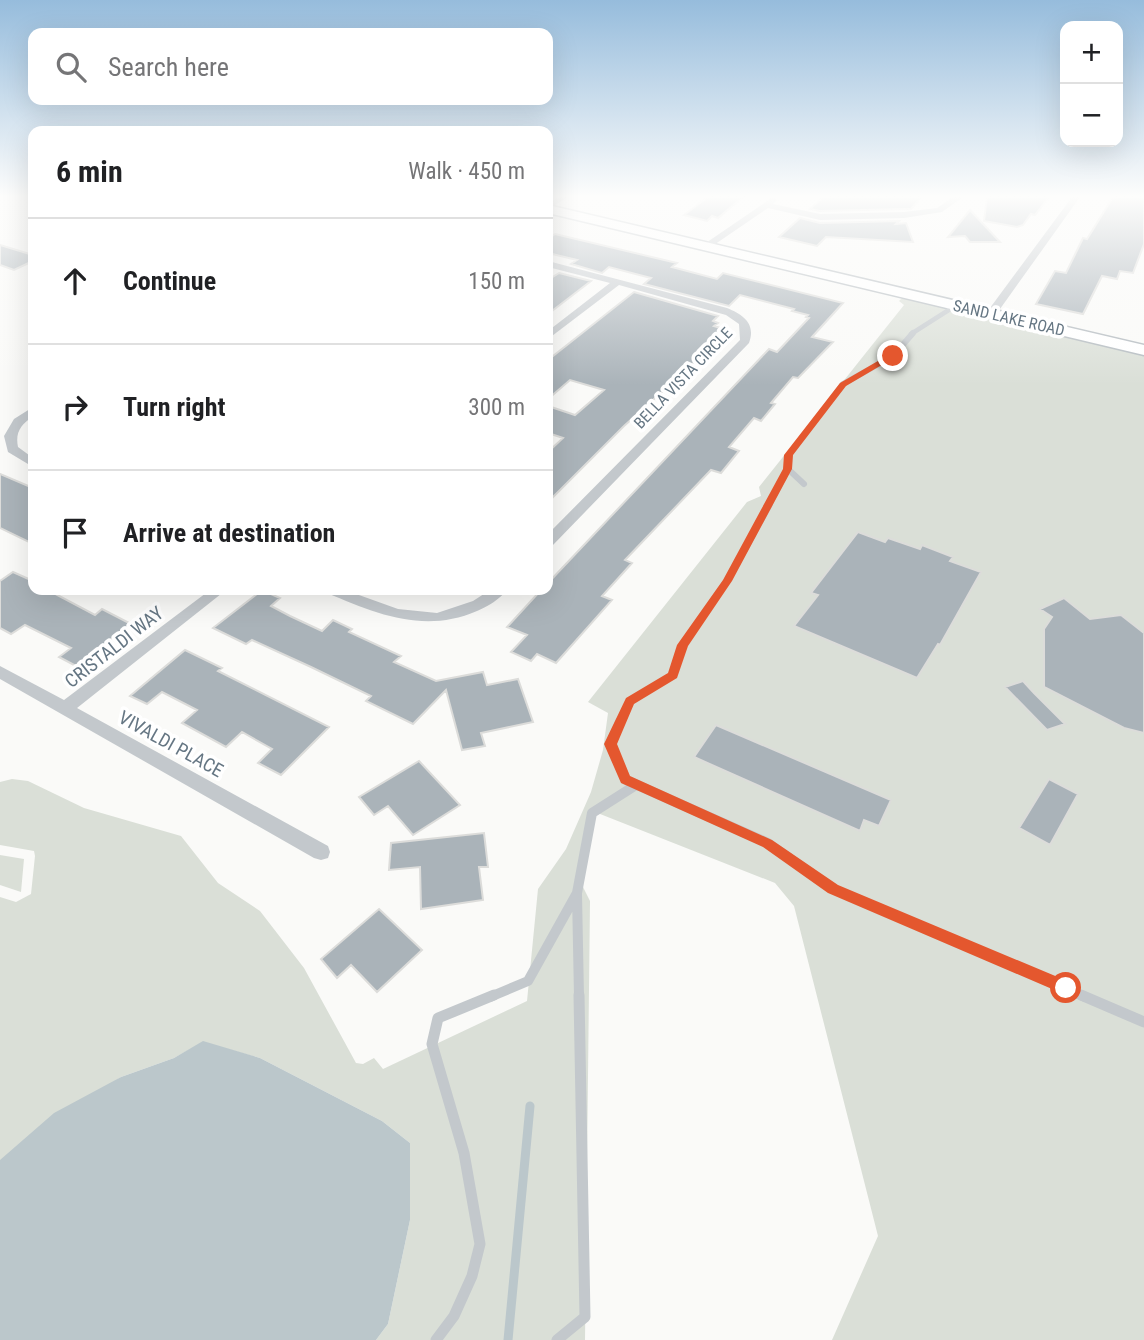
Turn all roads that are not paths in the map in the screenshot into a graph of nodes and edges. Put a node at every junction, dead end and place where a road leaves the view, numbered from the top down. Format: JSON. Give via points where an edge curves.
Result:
{"nodes":[{"id":1,"x":758,"y":260,"type":"edge"},
{"id":2,"x":1031,"y":260,"type":"edge"},
{"id":3,"x":553,"y":265,"type":"edge"},
{"id":4,"x":617,"y":282,"type":"junction"},
{"id":5,"x":955,"y":306,"type":"junction"},
{"id":6,"x":991,"y":314,"type":"junction"},
{"id":7,"x":553,"y":332,"type":"edge"},
{"id":8,"x":1144,"y":350,"type":"edge"},
{"id":9,"x":28,"y":414,"type":"edge"},
{"id":10,"x":28,"y":460,"type":"edge"},
{"id":11,"x":788,"y":469,"type":"junction"},
{"id":12,"x":804,"y":484,"type":"dead end"},
{"id":13,"x":553,"y":537,"type":"edge"},
{"id":14,"x":212,"y":595,"type":"edge"},
{"id":15,"x":344,"y":595,"type":"edge"},
{"id":16,"x":494,"y":595,"type":"edge"},
{"id":17,"x":0,"y":672,"type":"edge"},
{"id":18,"x":65,"y":708,"type":"junction"},
{"id":19,"x":636,"y":785,"type":"junction"},
{"id":20,"x":321,"y":852,"type":"dead end"},
{"id":21,"x":577,"y":893,"type":"junction"},
{"id":22,"x":1144,"y":1022,"type":"edge"},
{"id":23,"x":436,"y":1340,"type":"edge"},
{"id":24,"x":557,"y":1340,"type":"edge"}],
"edges":[{"from":1,"to":5,"type":"street","name":"SAND LAKE ROAD"},
{"from":2,"to":6,"type":"street"},
{"from":3,"to":4,"type":"street","name":"BELLA VISTA CIRCLE"},
{"from":4,"to":7,"type":"street"},
{"from":4,"to":13,"type":"street","name":"BELLA VISTA CIRCLE","via":[[733,313],[748,331],[745,341]]},
{"from":5,"to":6,"type":"street","name":"SAND LAKE ROAD"},
{"from":5,"to":11,"type":"lane","via":[[911,334],[893,356],[843,384],[789,455]]},
{"from":6,"to":8,"type":"street","name":"SAND LAKE ROAD"},
{"from":9,"to":10,"type":"street","via":[[9,436],[12,449]]},
{"from":11,"to":12,"type":"lane"},
{"from":11,"to":19,"type":"lane","via":[[727,581],[682,645],[673,675],[630,701],[610,744],[626,780]]},
{"from":14,"to":18,"type":"street","name":"CRISTALDI WAY"},
{"from":15,"to":16,"type":"street","via":[[388,614],[419,619],[452,616]]},
{"from":17,"to":18,"type":"street","name":"VIVALDI PLACE"},
{"from":18,"to":20,"type":"street","name":"VIVALDI PLACE"},
{"from":19,"to":21,"type":"lane","via":[[592,813]]},
{"from":19,"to":22,"type":"lane","via":[[768,844],[833,889]]},
{"from":21,"to":23,"type":"lane","via":[[528,981],[438,1018],[432,1044],[464,1153],[480,1244],[459,1306]]},
{"from":21,"to":24,"type":"lane","via":[[585,1317]]}]}
